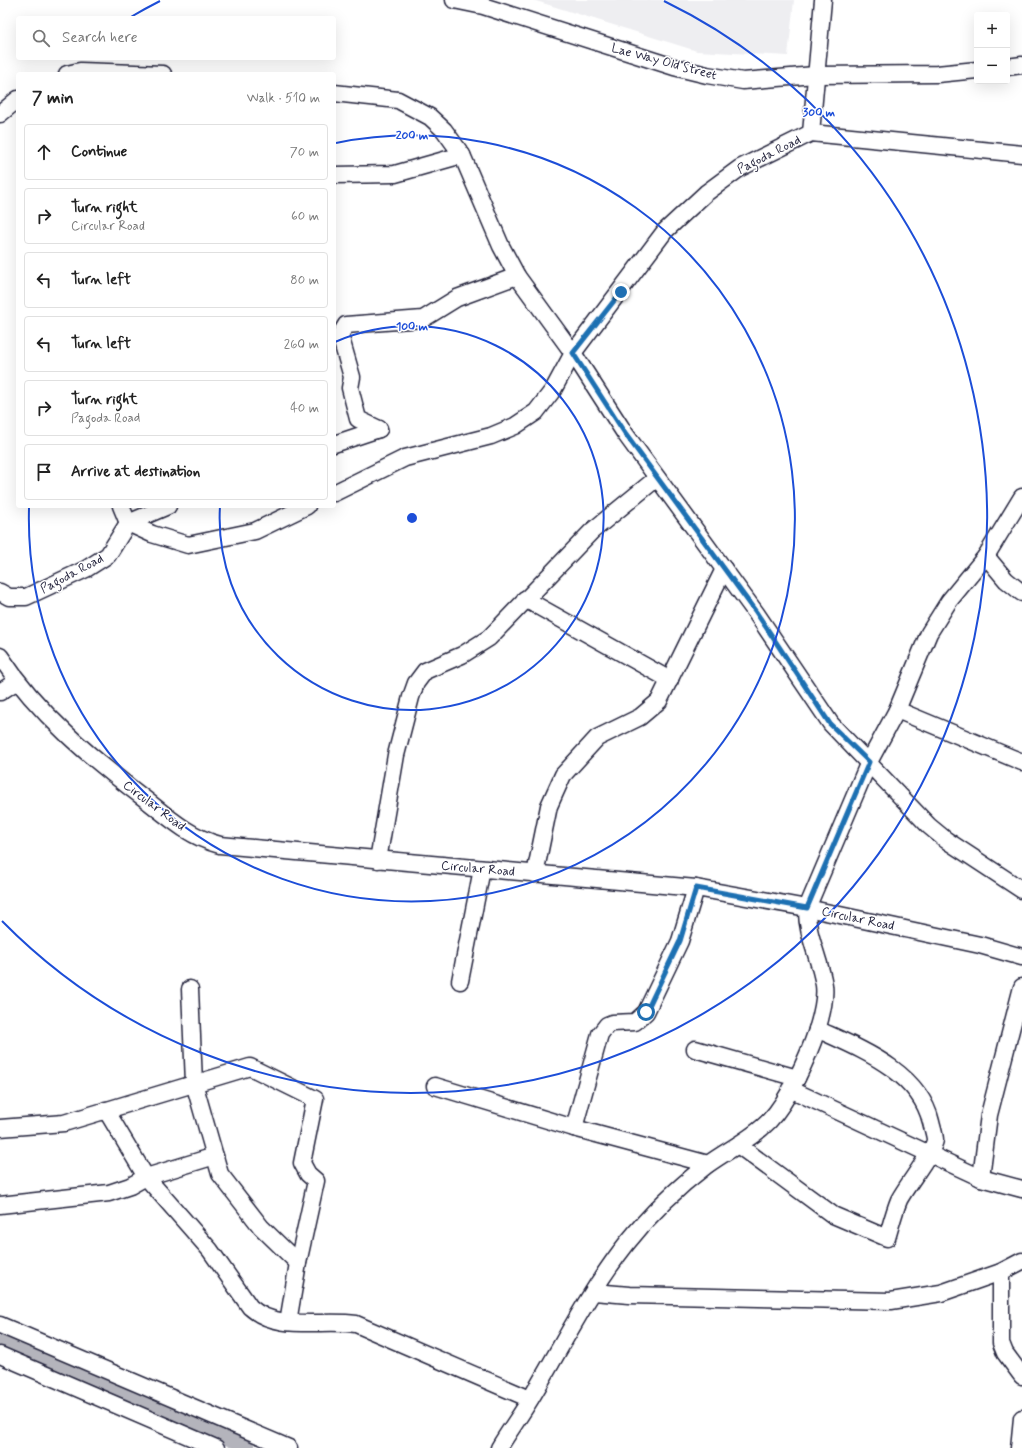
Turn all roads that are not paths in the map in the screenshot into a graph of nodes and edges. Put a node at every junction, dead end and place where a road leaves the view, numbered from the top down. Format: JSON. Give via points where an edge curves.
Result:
{"nodes":[{"id":1,"x":454,"y":0,"type":"edge"},
{"id":2,"x":823,"y":0,"type":"edge"},
{"id":3,"x":1022,"y":65,"type":"edge"},
{"id":4,"x":1010,"y":67,"type":"edge"},
{"id":5,"x":974,"y":70,"type":"edge"},
{"id":6,"x":76,"y":72,"type":"edge"},
{"id":7,"x":107,"y":72,"type":"edge"},
{"id":8,"x":816,"y":75,"type":"junction"},
{"id":9,"x":336,"y":93,"type":"edge"},
{"id":10,"x":16,"y":101,"type":"edge"},
{"id":11,"x":0,"y":114,"type":"edge"},
{"id":12,"x":811,"y":133,"type":"junction"},
{"id":13,"x":1022,"y":154,"type":"edge"},
{"id":14,"x":462,"y":155,"type":"junction"},
{"id":15,"x":336,"y":175,"type":"edge"},
{"id":16,"x":517,"y":276,"type":"junction"},
{"id":17,"x":573,"y":353,"type":"junction"},
{"id":18,"x":336,"y":443,"type":"edge"},
{"id":19,"x":657,"y":478,"type":"junction"},
{"id":20,"x":336,"y":492,"type":"edge"},
{"id":21,"x":1022,"y":497,"type":"edge"},
{"id":22,"x":122,"y":508,"type":"edge"},
{"id":23,"x":163,"y":508,"type":"edge"},
{"id":24,"x":303,"y":508,"type":"edge"},
{"id":25,"x":128,"y":523,"type":"junction"},
{"id":26,"x":986,"y":556,"type":"junction"},
{"id":27,"x":724,"y":569,"type":"junction"},
{"id":28,"x":0,"y":592,"type":"edge"},
{"id":29,"x":1022,"y":593,"type":"edge"},
{"id":30,"x":525,"y":599,"type":"junction"},
{"id":31,"x":0,"y":656,"type":"edge"},
{"id":32,"x":670,"y":680,"type":"junction"},
{"id":33,"x":16,"y":682,"type":"junction"},
{"id":34,"x":0,"y":692,"type":"edge"},
{"id":35,"x":897,"y":710,"type":"junction"},
{"id":36,"x":869,"y":762,"type":"junction"},
{"id":37,"x":1022,"y":762,"type":"edge"},
{"id":38,"x":378,"y":860,"type":"junction"},
{"id":39,"x":482,"y":869,"type":"junction"},
{"id":40,"x":535,"y":874,"type":"junction"},
{"id":41,"x":696,"y":888,"type":"junction"},
{"id":42,"x":1022,"y":890,"type":"edge"},
{"id":43,"x":807,"y":908,"type":"junction"},
{"id":44,"x":1022,"y":957,"type":"edge"},
{"id":45,"x":460,"y":981,"type":"dead end"},
{"id":46,"x":1022,"y":987,"type":"edge"},
{"id":47,"x":190,"y":989,"type":"dead end"},
{"id":48,"x":817,"y":1029,"type":"junction"},
{"id":49,"x":695,"y":1049,"type":"dead end"},
{"id":50,"x":194,"y":1083,"type":"junction"},
{"id":51,"x":794,"y":1084,"type":"junction"},
{"id":52,"x":435,"y":1086,"type":"dead end"},
{"id":53,"x":106,"y":1110,"type":"junction"},
{"id":54,"x":0,"y":1128,"type":"edge"},
{"id":55,"x":574,"y":1128,"type":"junction"},
{"id":56,"x":738,"y":1145,"type":"junction"},
{"id":57,"x":928,"y":1154,"type":"junction"},
{"id":58,"x":215,"y":1156,"type":"junction"},
{"id":59,"x":708,"y":1164,"type":"junction"},
{"id":60,"x":146,"y":1177,"type":"junction"},
{"id":61,"x":981,"y":1178,"type":"junction"},
{"id":62,"x":1022,"y":1189,"type":"edge"},
{"id":63,"x":0,"y":1205,"type":"edge"},
{"id":64,"x":1022,"y":1261,"type":"edge"},
{"id":65,"x":298,"y":1262,"type":"junction"},
{"id":66,"x":1001,"y":1272,"type":"junction"},
{"id":67,"x":594,"y":1292,"type":"junction"},
{"id":68,"x":288,"y":1322,"type":"junction"},
{"id":69,"x":0,"y":1325,"type":"edge"},
{"id":70,"x":0,"y":1354,"type":"edge"},
{"id":71,"x":1022,"y":1376,"type":"edge"},
{"id":72,"x":530,"y":1399,"type":"junction"},
{"id":73,"x":1022,"y":1418,"type":"edge"},
{"id":74,"x":216,"y":1448,"type":"edge"},
{"id":75,"x":289,"y":1448,"type":"edge"},
{"id":76,"x":499,"y":1448,"type":"edge"},
{"id":77,"x":1019,"y":1448,"type":"edge"}],
"edges":[{"from":1,"to":8,"type":"street","name":"Lae Way Old Street","via":[[483,6],[667,65],[707,75],[743,81]]},
{"from":2,"to":8,"type":"street"},
{"from":3,"to":4,"type":"street"},
{"from":5,"to":8,"type":"street","name":"Lae Way Old Street","via":[[937,74]]},
{"from":6,"to":7,"type":"street"},
{"from":8,"to":12,"type":"street"},
{"from":9,"to":14,"type":"street","via":[[398,100],[430,117],[444,130]]},
{"from":10,"to":11,"type":"street"},
{"from":12,"to":13,"type":"street","name":"Pagoda Road"},
{"from":12,"to":17,"type":"street","name":"Pagoda Road","via":[[740,168],[706,193],[665,231]]},
{"from":14,"to":15,"type":"street","via":[[395,174]]},
{"from":14,"to":16,"type":"street","via":[[501,246]]},
{"from":16,"to":17,"type":"street"},
{"from":16,"to":18,"type":"street","via":[[457,298],[423,319],[346,325],[340,335],[352,377],[350,388],[358,418],[379,429]]},
{"from":17,"to":19,"type":"street"},
{"from":17,"to":20,"type":"street","name":"Pagoda Road","via":[[553,390],[536,412],[515,426],[491,436],[405,458]]},
{"from":19,"to":27,"type":"street"},
{"from":19,"to":30,"type":"street","via":[[592,531]]},
{"from":21,"to":26,"type":"street"},
{"from":22,"to":25,"type":"street"},
{"from":23,"to":25,"type":"street"},
{"from":24,"to":25,"type":"street","via":[[255,531],[188,545],[152,534]]},
{"from":25,"to":28,"type":"street","name":"Pagoda Road","via":[[108,555],[86,569],[26,597],[9,597]]},
{"from":26,"to":29,"type":"street","via":[[1006,580]]},
{"from":26,"to":35,"type":"street","via":[[949,601],[929,633]]},
{"from":27,"to":32,"type":"street"},
{"from":27,"to":36,"type":"street","via":[[756,612],[830,724]]},
{"from":30,"to":32,"type":"street"},
{"from":30,"to":38,"type":"street","via":[[489,638],[462,655],[425,671],[416,683],[396,755]]},
{"from":31,"to":33,"type":"street","name":"Circular Road"},
{"from":32,"to":40,"type":"street","via":[[659,701],[650,710],[597,738],[563,774],[549,806]]},
{"from":33,"to":34,"type":"street"},
{"from":33,"to":38,"type":"street","name":"Circular Road","via":[[104,768],[196,836],[220,844]]},
{"from":35,"to":36,"type":"street"},
{"from":35,"to":37,"type":"street"},
{"from":36,"to":42,"type":"street","via":[[929,826]]},
{"from":36,"to":43,"type":"street"},
{"from":38,"to":39,"type":"street","name":"Circular Road"},
{"from":39,"to":40,"type":"street","name":"Circular Road"},
{"from":39,"to":45,"type":"street"},
{"from":40,"to":41,"type":"street","name":"Circular Road"},
{"from":41,"to":43,"type":"street","name":"Circular Road"},
{"from":41,"to":55,"type":"street","via":[[680,941],[646,1012],[635,1022],[612,1023],[600,1034]]},
{"from":43,"to":44,"type":"street","name":"Circular Road","via":[[980,945]]},
{"from":43,"to":48,"type":"street","via":[[809,934],[824,986]]},
{"from":46,"to":61,"type":"street","via":[[989,1115]]},
{"from":47,"to":50,"type":"street"},
{"from":48,"to":51,"type":"street"},
{"from":48,"to":57,"type":"street","via":[[864,1051],[912,1086],[927,1106],[931,1122],[935,1140]]},
{"from":49,"to":51,"type":"street"},
{"from":50,"to":53,"type":"street"},
{"from":50,"to":58,"type":"street"},
{"from":50,"to":65,"type":"street","via":[[250,1067],[315,1099],[302,1163],[308,1174],[316,1181]]},
{"from":51,"to":56,"type":"street","via":[[769,1121]]},
{"from":51,"to":57,"type":"street"},
{"from":52,"to":55,"type":"street"},
{"from":53,"to":54,"type":"street","via":[[64,1123]]},
{"from":53,"to":60,"type":"street"},
{"from":55,"to":59,"type":"street"},
{"from":56,"to":57,"type":"street","via":[[833,1215],[887,1238],[899,1201]]},
{"from":56,"to":59,"type":"street"},
{"from":57,"to":61,"type":"street"},
{"from":58,"to":60,"type":"street"},
{"from":58,"to":65,"type":"street","via":[[220,1174],[261,1227]]},
{"from":59,"to":67,"type":"street","via":[[666,1201],[627,1243]]},
{"from":60,"to":63,"type":"street","via":[[109,1193]]},
{"from":60,"to":68,"type":"street","via":[[210,1250],[250,1307],[258,1315],[277,1322]]},
{"from":61,"to":62,"type":"street"},
{"from":64,"to":66,"type":"street"},
{"from":65,"to":68,"type":"street"},
{"from":66,"to":67,"type":"street","via":[[941,1293],[891,1301]]},
{"from":66,"to":71,"type":"street","via":[[1001,1343]]},
{"from":67,"to":72,"type":"street"},
{"from":68,"to":72,"type":"street","via":[[356,1324]]},
{"from":69,"to":75,"type":"street"},
{"from":70,"to":74,"type":"street"},
{"from":72,"to":76,"type":"street"},
{"from":73,"to":77,"type":"street"}]}
